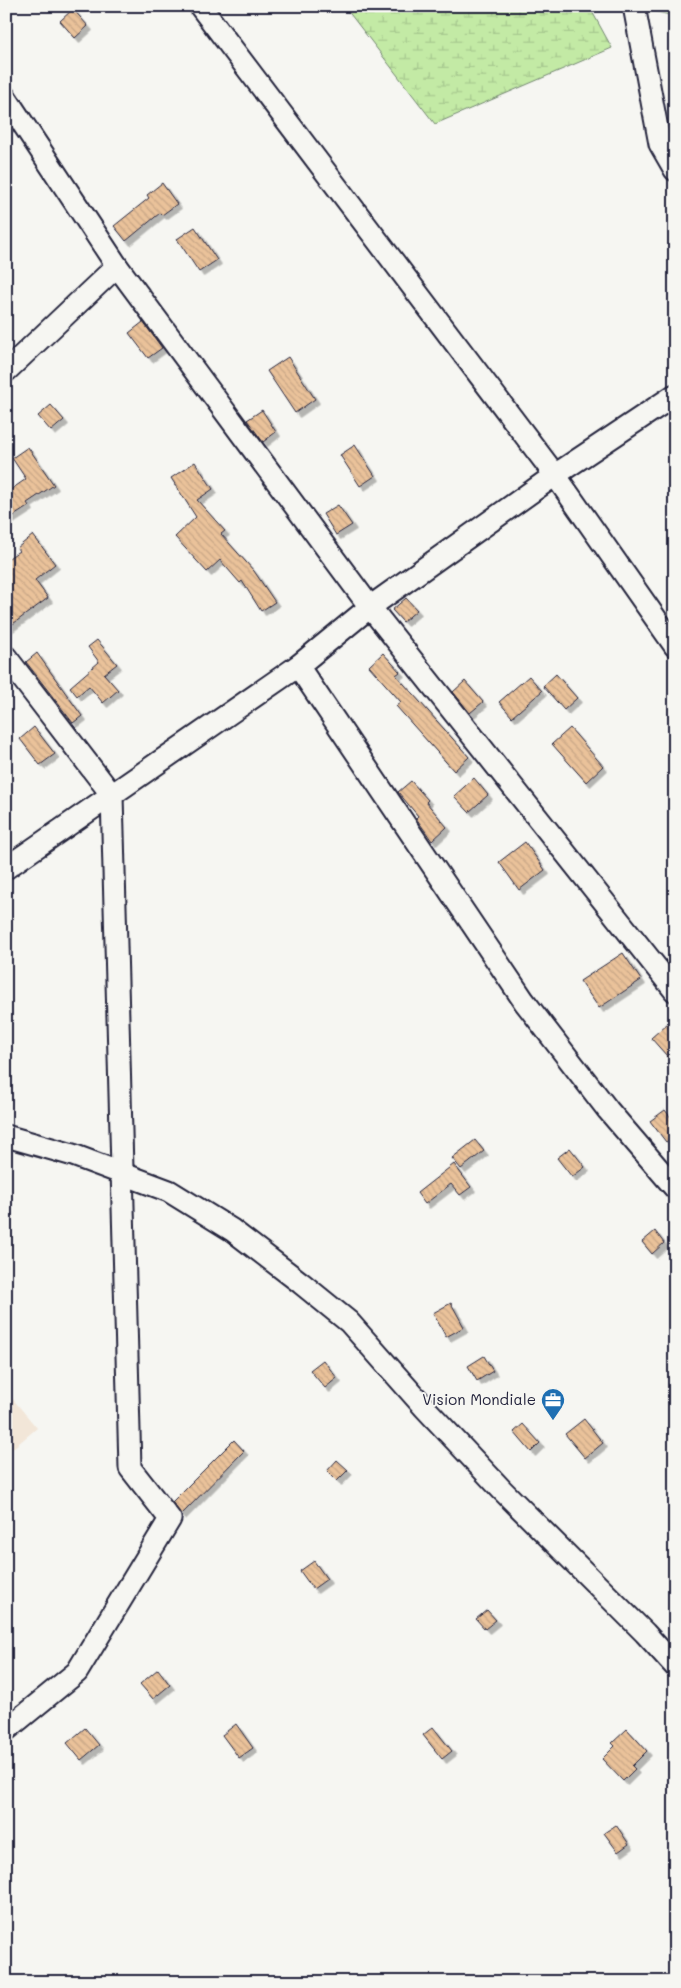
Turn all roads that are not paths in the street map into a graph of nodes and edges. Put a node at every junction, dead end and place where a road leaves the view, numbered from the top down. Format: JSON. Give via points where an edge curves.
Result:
{"nodes":[{"id":1,"x":200,"y":6,"type":"edge"},
{"id":2,"x":634,"y":6,"type":"edge"},
{"id":3,"x":6,"y":98,"type":"edge"},
{"id":4,"x":675,"y":170,"type":"edge"},
{"id":5,"x":117,"y":266,"type":"junction"},
{"id":6,"x":6,"y":371,"type":"edge"},
{"id":7,"x":675,"y":395,"type":"edge"},
{"id":8,"x":555,"y":474,"type":"junction"},
{"id":9,"x":370,"y":608,"type":"junction"},
{"id":10,"x":675,"y":646,"type":"edge"},
{"id":11,"x":6,"y":657,"type":"edge"},
{"id":12,"x":298,"y":666,"type":"junction"},
{"id":13,"x":112,"y":795,"type":"junction"},
{"id":14,"x":6,"y":868,"type":"edge"},
{"id":15,"x":675,"y":991,"type":"edge"},
{"id":16,"x":6,"y":1136,"type":"edge"},
{"id":17,"x":122,"y":1173,"type":"junction"},
{"id":18,"x":675,"y":1188,"type":"edge"},
{"id":19,"x":675,"y":1666,"type":"edge"},
{"id":20,"x":6,"y":1730,"type":"edge"}],
"edges":[{"from":1,"to":8,"type":"street"},
{"from":2,"to":4,"type":"street","via":[[660,144]]},
{"from":3,"to":5,"type":"street"},
{"from":5,"to":6,"type":"street"},
{"from":5,"to":9,"type":"street"},
{"from":7,"to":8,"type":"street"},
{"from":8,"to":9,"type":"street"},
{"from":8,"to":10,"type":"street"},
{"from":9,"to":12,"type":"street"},
{"from":9,"to":15,"type":"street"},
{"from":11,"to":13,"type":"street"},
{"from":12,"to":13,"type":"street"},
{"from":12,"to":18,"type":"street","via":[[524,1001],[608,1110]]},
{"from":13,"to":14,"type":"street"},
{"from":13,"to":17,"type":"street"},
{"from":16,"to":17,"type":"street"},
{"from":17,"to":19,"type":"street","via":[[169,1191],[232,1230],[349,1322],[502,1490]]},
{"from":17,"to":20,"type":"street","via":[[130,1468],[170,1519],[77,1672]]}]}
